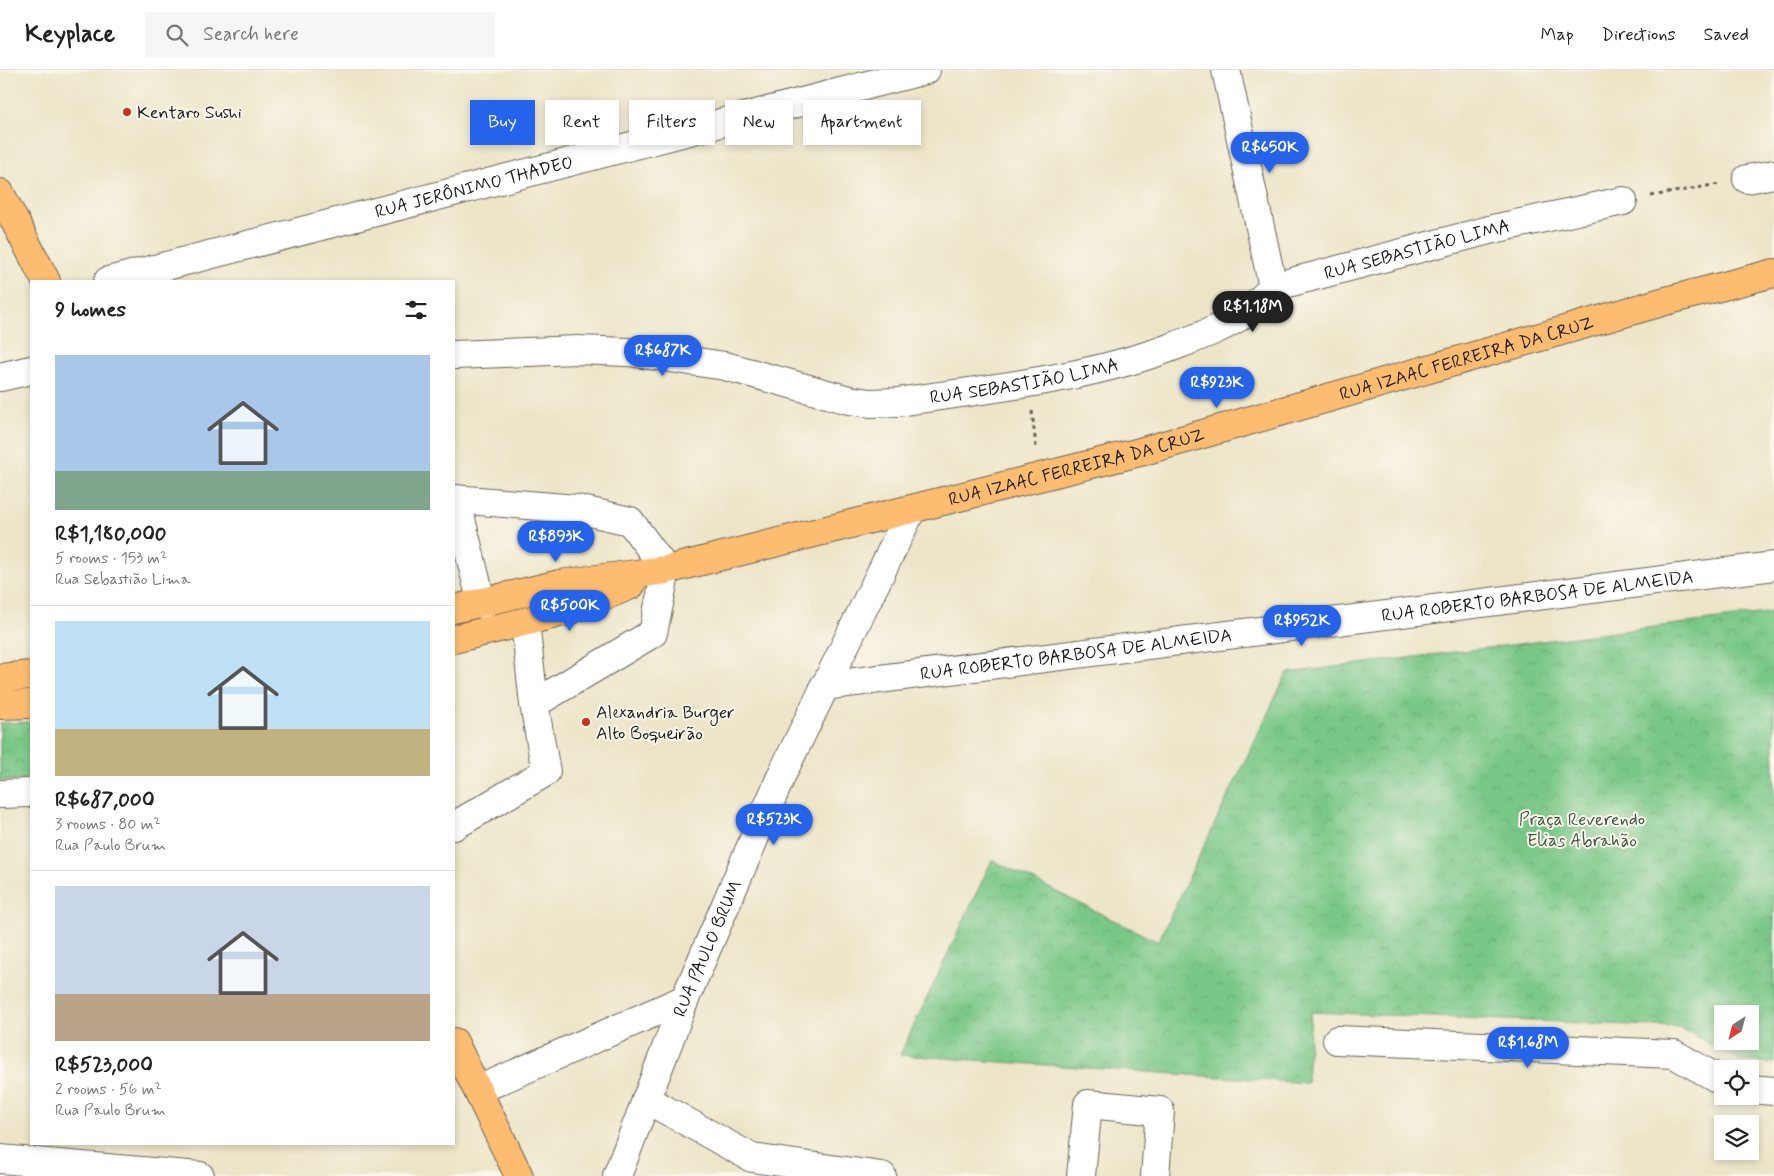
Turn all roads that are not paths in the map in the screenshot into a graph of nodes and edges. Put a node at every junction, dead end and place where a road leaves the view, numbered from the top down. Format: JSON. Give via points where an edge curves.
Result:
{"nodes":[{"id":1,"x":926,"y":70,"type":"edge"},
{"id":2,"x":1226,"y":70,"type":"edge"},
{"id":3,"x":1774,"y":174,"type":"edge"},
{"id":4,"x":1747,"y":179,"type":"road end"},
{"id":5,"x":0,"y":193,"type":"edge"},
{"id":6,"x":1624,"y":201,"type":"road end"},
{"id":7,"x":1774,"y":273,"type":"edge"},
{"id":8,"x":45,"y":280,"type":"edge"},
{"id":9,"x":112,"y":280,"type":"edge"},
{"id":10,"x":1273,"y":287,"type":"junction"},
{"id":11,"x":455,"y":355,"type":"edge"},
{"id":12,"x":30,"y":370,"type":"edge"},
{"id":13,"x":0,"y":377,"type":"edge"},
{"id":14,"x":455,"y":499,"type":"edge"},
{"id":15,"x":912,"y":509,"type":"junction"},
{"id":16,"x":1774,"y":566,"type":"edge"},
{"id":17,"x":666,"y":570,"type":"junction"},
{"id":18,"x":482,"y":604,"type":"junction"},
{"id":19,"x":455,"y":609,"type":"edge"},
{"id":20,"x":526,"y":622,"type":"junction"},
{"id":21,"x":455,"y":639,"type":"edge"},
{"id":22,"x":30,"y":675,"type":"edge"},
{"id":23,"x":0,"y":678,"type":"edge"},
{"id":24,"x":824,"y":686,"type":"junction"},
{"id":25,"x":30,"y":704,"type":"edge"},
{"id":26,"x":534,"y":704,"type":"junction"},
{"id":27,"x":0,"y":705,"type":"edge"},
{"id":28,"x":30,"y":793,"type":"edge"},
{"id":29,"x":0,"y":794,"type":"edge"},
{"id":30,"x":455,"y":825,"type":"edge"},
{"id":31,"x":685,"y":1000,"type":"junction"},
{"id":32,"x":1337,"y":1040,"type":"dead end"},
{"id":33,"x":455,"y":1044,"type":"edge"},
{"id":34,"x":1714,"y":1076,"type":"edge"},
{"id":35,"x":478,"y":1090,"type":"junction"},
{"id":36,"x":1759,"y":1090,"type":"edge"},
{"id":37,"x":1774,"y":1091,"type":"edge"},
{"id":38,"x":646,"y":1099,"type":"junction"},
{"id":39,"x":0,"y":1159,"type":"edge"},
{"id":40,"x":200,"y":1176,"type":"edge"},
{"id":41,"x":519,"y":1176,"type":"edge"},
{"id":42,"x":617,"y":1176,"type":"edge"},
{"id":43,"x":882,"y":1176,"type":"edge"},
{"id":44,"x":1081,"y":1176,"type":"edge"},
{"id":45,"x":1155,"y":1176,"type":"edge"}],
"edges":[{"from":1,"to":9,"type":"street","name":"RUA JERÔNIMO THADEO"},
{"from":2,"to":10,"type":"street"},
{"from":3,"to":4,"type":"street"},
{"from":5,"to":8,"type":"main road"},
{"from":6,"to":10,"type":"street","name":"RUA SEBASTIÃO LIMA","via":[[1493,229]]},
{"from":7,"to":15,"type":"main road","name":"RUA IZAAC FERREIRA DA CRUZ","via":[[1662,302],[1186,440]]},
{"from":10,"to":11,"type":"street","name":"RUA SEBASTIÃO LIMA","via":[[1250,310],[1227,324],[1160,352],[1112,366],[1028,383],[898,402],[849,400],[725,366],[677,357],[577,350]]},
{"from":12,"to":13,"type":"street"},
{"from":14,"to":17,"type":"street","via":[[577,509],[630,521]]},
{"from":14,"to":18,"type":"street"},
{"from":15,"to":17,"type":"main road","name":"RUA IZAAC FERREIRA DA CRUZ"},
{"from":15,"to":24,"type":"street","name":"RUA PAULO BRUM"},
{"from":16,"to":24,"type":"street","name":"RUA ROBERTO BARBOSA DE ALMEIDA"},
{"from":17,"to":18,"type":"main road","name":"RUA IZAAC FERREIRA DA CRUZ","via":[[559,584]]},
{"from":17,"to":20,"type":"main road","name":"RUA IZAAC FERREIRA DA CRUZ","via":[[568,611]]},
{"from":17,"to":26,"type":"street","via":[[653,633]]},
{"from":18,"to":19,"type":"main road","name":"RUA IZAAC FERREIRA DA CRUZ"},
{"from":20,"to":21,"type":"main road","name":"RUA IZAAC FERREIRA DA CRUZ"},
{"from":20,"to":26,"type":"street"},
{"from":22,"to":23,"type":"main road"},
{"from":24,"to":31,"type":"street","name":"RUA PAULO BRUM"},
{"from":25,"to":27,"type":"main road"},
{"from":26,"to":30,"type":"street","via":[[546,772]]},
{"from":28,"to":29,"type":"street"},
{"from":31,"to":35,"type":"street"},
{"from":31,"to":38,"type":"street","name":"RUA PAULO BRUM"},
{"from":32,"to":34,"type":"street","via":[[1674,1054]]},
{"from":33,"to":35,"type":"main road"},
{"from":35,"to":41,"type":"main road"},
{"from":36,"to":37,"type":"street"},
{"from":38,"to":42,"type":"street","name":"RUA PAULO BRUM"},
{"from":38,"to":43,"type":"street","via":[[752,1158]]},
{"from":39,"to":40,"type":"street"},
{"from":44,"to":45,"type":"street","via":[[1088,1104],[1160,1111]]}]}
